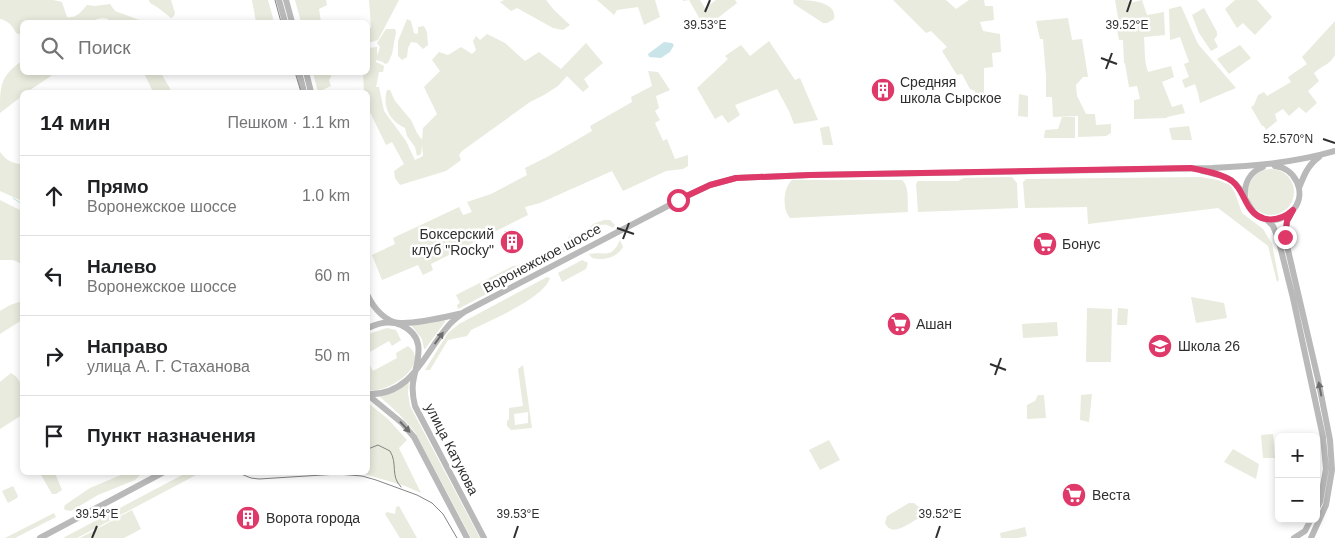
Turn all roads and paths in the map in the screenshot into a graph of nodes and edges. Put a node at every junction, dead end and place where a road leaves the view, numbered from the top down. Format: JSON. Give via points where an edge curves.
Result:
{"nodes":[{"id":1,"x":279,"y":0,"type":"edge"},
{"id":2,"x":286,"y":0,"type":"edge"},
{"id":3,"x":284,"y":20,"type":"edge"},
{"id":4,"x":291,"y":20,"type":"edge"},
{"id":5,"x":300,"y":75,"type":"edge"},
{"id":6,"x":307,"y":75,"type":"edge"},
{"id":7,"x":304,"y":90,"type":"edge"},
{"id":8,"x":310,"y":90,"type":"edge"},
{"id":9,"x":1328,"y":153,"type":"edge"},
{"id":10,"x":1267,"y":165,"type":"junction"},
{"id":11,"x":1191,"y":168,"type":"junction"},
{"id":12,"x":1299,"y":188,"type":"junction"},
{"id":13,"x":1245,"y":198,"type":"junction"},
{"id":14,"x":1293,"y":210,"type":"junction"},
{"id":15,"x":1266,"y":219,"type":"junction"},
{"id":16,"x":370,"y":299,"type":"edge"},
{"id":17,"x":464,"y":312,"type":"junction"},
{"id":18,"x":398,"y":324,"type":"junction"},
{"id":19,"x":370,"y":327,"type":"edge"},
{"id":20,"x":417,"y":368,"type":"junction"},
{"id":21,"x":370,"y":395,"type":"edge"},
{"id":22,"x":370,"y":397,"type":"edge"},
{"id":23,"x":158,"y":475,"type":"edge"},
{"id":24,"x":1320,"y":502,"type":"edge"},
{"id":25,"x":1309,"y":523,"type":"edge"},
{"id":26,"x":40,"y":538,"type":"edge"},
{"id":27,"x":467,"y":538,"type":"edge"},
{"id":28,"x":484,"y":538,"type":"edge"},
{"id":29,"x":1294,"y":538,"type":"edge"},
{"id":30,"x":1311,"y":538,"type":"edge"}],
"edges":[{"from":1,"to":3,"type":"main road"},
{"from":2,"to":4,"type":"main road"},
{"from":5,"to":7,"type":"main road"},
{"from":6,"to":8,"type":"main road"},
{"from":9,"to":10,"type":"main road","name":"Воронежское шоссе"},
{"from":9,"to":12,"type":"main road","name":"Воронежское шоссе","via":[[1312,162]]},
{"from":10,"to":11,"type":"main road","name":"Воронежское шоссе"},
{"from":10,"to":12,"type":"main road","name":"Воронежское шоссе","via":[[1287,169]]},
{"from":10,"to":13,"type":"main road","name":"Воронежское шоссе","via":[[1248,178]]},
{"from":11,"to":13,"type":"main road","name":"Воронежское шоссе","via":[[1231,180]]},
{"from":11,"to":17,"type":"main road","name":"Воронежское шоссе","via":[[736,178],[687,196]]},
{"from":12,"to":14,"type":"main road","name":"Воронежское шоссе"},
{"from":13,"to":15,"type":"main road","name":"Воронежское шоссе","via":[[1252,212]]},
{"from":14,"to":15,"type":"main road","via":[[1281,219]]},
{"from":30,"to":14,"type":"main road","name":"Воронежское шоссе","one_way":true,"via":[[1326,505],[1332,470],[1330,440],[1318,379],[1285,237],[1287,221]]},
{"from":15,"to":24,"type":"main road","name":"Воронежское шоссе","via":[[1278,238],[1323,437],[1326,469]]},
{"from":16,"to":18,"type":"main road","name":"улица Катукова","via":[[379,312]]},
{"from":17,"to":18,"type":"main road"},
{"from":20,"to":17,"type":"main road","one_way":true,"via":[[450,324]]},
{"from":18,"to":19,"type":"main road","via":[[382,323]]},
{"from":18,"to":20,"type":"main road","name":"улица Катукова","via":[[410,330],[417,340]]},
{"from":20,"to":21,"type":"main road","via":[[397,388]]},
{"from":20,"to":28,"type":"main road","name":"улица Катукова","via":[[412,391],[415,406]]},
{"from":22,"to":27,"type":"main road","name":"улица Катукова","one_way":true,"via":[[402,422],[414,437]]},
{"from":23,"to":26,"type":"main road"},
{"from":25,"to":29,"type":"main road","via":[[1305,531]]}]}
